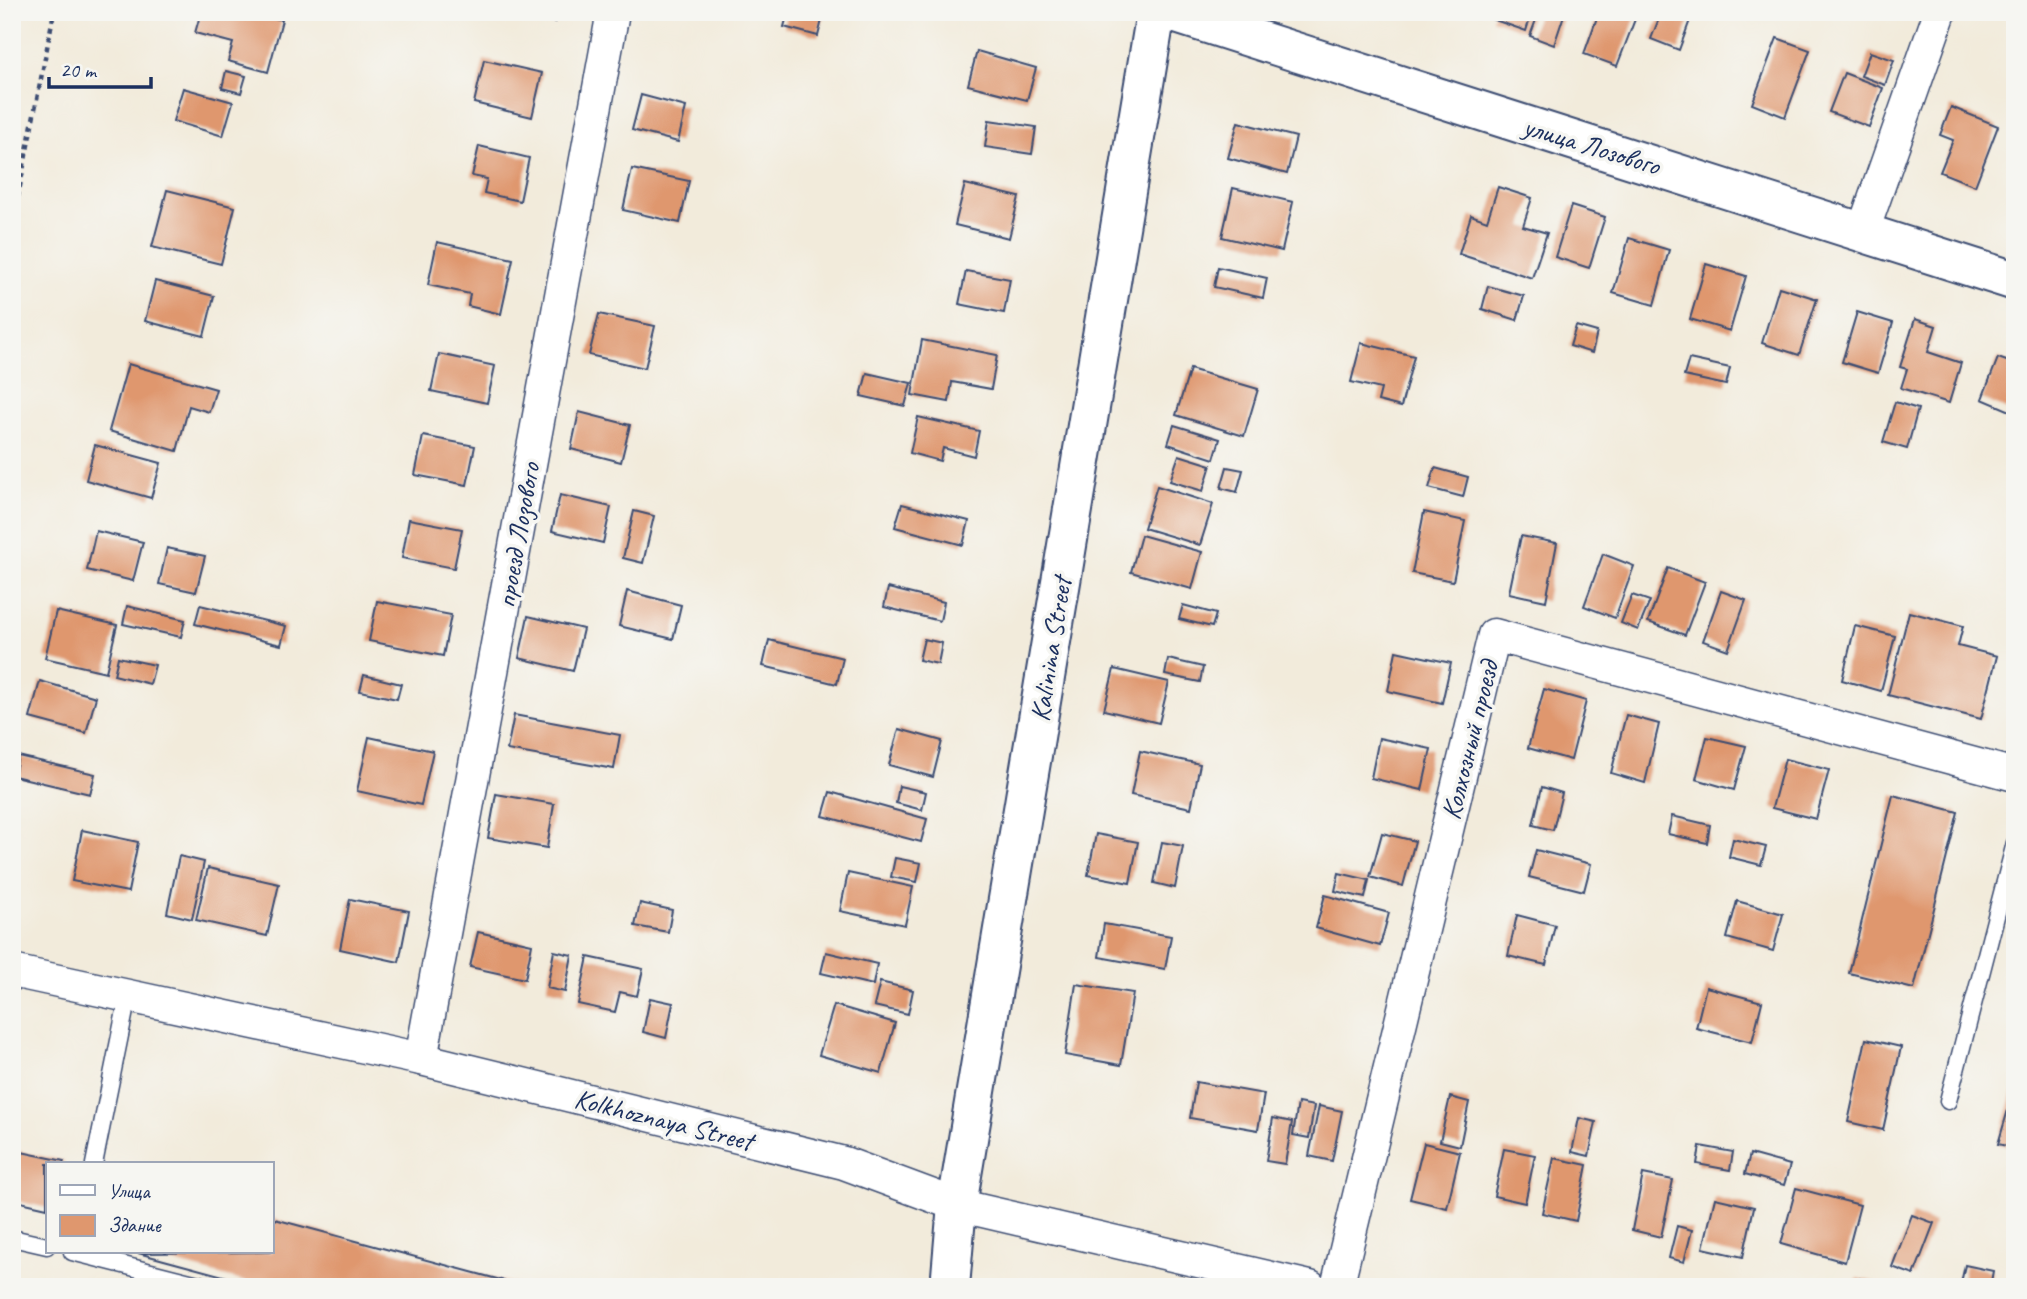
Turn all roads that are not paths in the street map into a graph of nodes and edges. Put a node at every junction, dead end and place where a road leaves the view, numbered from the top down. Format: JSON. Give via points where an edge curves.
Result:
{"nodes":[{"id":1,"x":613,"y":12,"type":"edge"},
{"id":2,"x":1156,"y":12,"type":"edge"},
{"id":3,"x":1170,"y":12,"type":"edge"},
{"id":4,"x":1940,"y":12,"type":"edge"},
{"id":5,"x":1863,"y":231,"type":"junction"},
{"id":6,"x":2015,"y":281,"type":"edge"},
{"id":7,"x":2015,"y":775,"type":"edge"},
{"id":8,"x":2015,"y":843,"type":"edge"},
{"id":9,"x":12,"y":971,"type":"edge"},
{"id":10,"x":128,"y":996,"type":"junction"},
{"id":11,"x":421,"y":1059,"type":"junction"},
{"id":12,"x":1948,"y":1101,"type":"dead end"},
{"id":13,"x":94,"y":1162,"type":"edge"},
{"id":14,"x":957,"y":1205,"type":"junction"},
{"id":15,"x":12,"y":1238,"type":"edge"},
{"id":16,"x":46,"y":1246,"type":"edge"},
{"id":17,"x":83,"y":1254,"type":"edge"},
{"id":18,"x":210,"y":1287,"type":"edge"},
{"id":19,"x":950,"y":1287,"type":"edge"},
{"id":20,"x":1310,"y":1287,"type":"edge"},
{"id":21,"x":1337,"y":1287,"type":"edge"}],
"edges":[{"from":1,"to":11,"type":"street","name":"проезд Лозового"},
{"from":2,"to":14,"type":"street","name":"Kalinina Street"},
{"from":3,"to":5,"type":"street","name":"улица Лозового"},
{"from":4,"to":5,"type":"street"},
{"from":5,"to":6,"type":"street","name":"улица Лозового"},
{"from":7,"to":21,"type":"street","name":"Колхозный проезд","via":[[1494,635]]},
{"from":8,"to":12,"type":"lane"},
{"from":9,"to":10,"type":"street","name":"Kolkhoznaya Street"},
{"from":10,"to":11,"type":"street","name":"Kolkhoznaya Street"},
{"from":10,"to":13,"type":"lane"},
{"from":11,"to":14,"type":"street","name":"Kolkhoznaya Street","via":[[844,1163]]},
{"from":14,"to":19,"type":"street","name":"Kalinina Street"},
{"from":14,"to":20,"type":"street","name":"Kolkhoznaya Street"},
{"from":15,"to":16,"type":"lane"},
{"from":17,"to":18,"type":"lane"}]}
